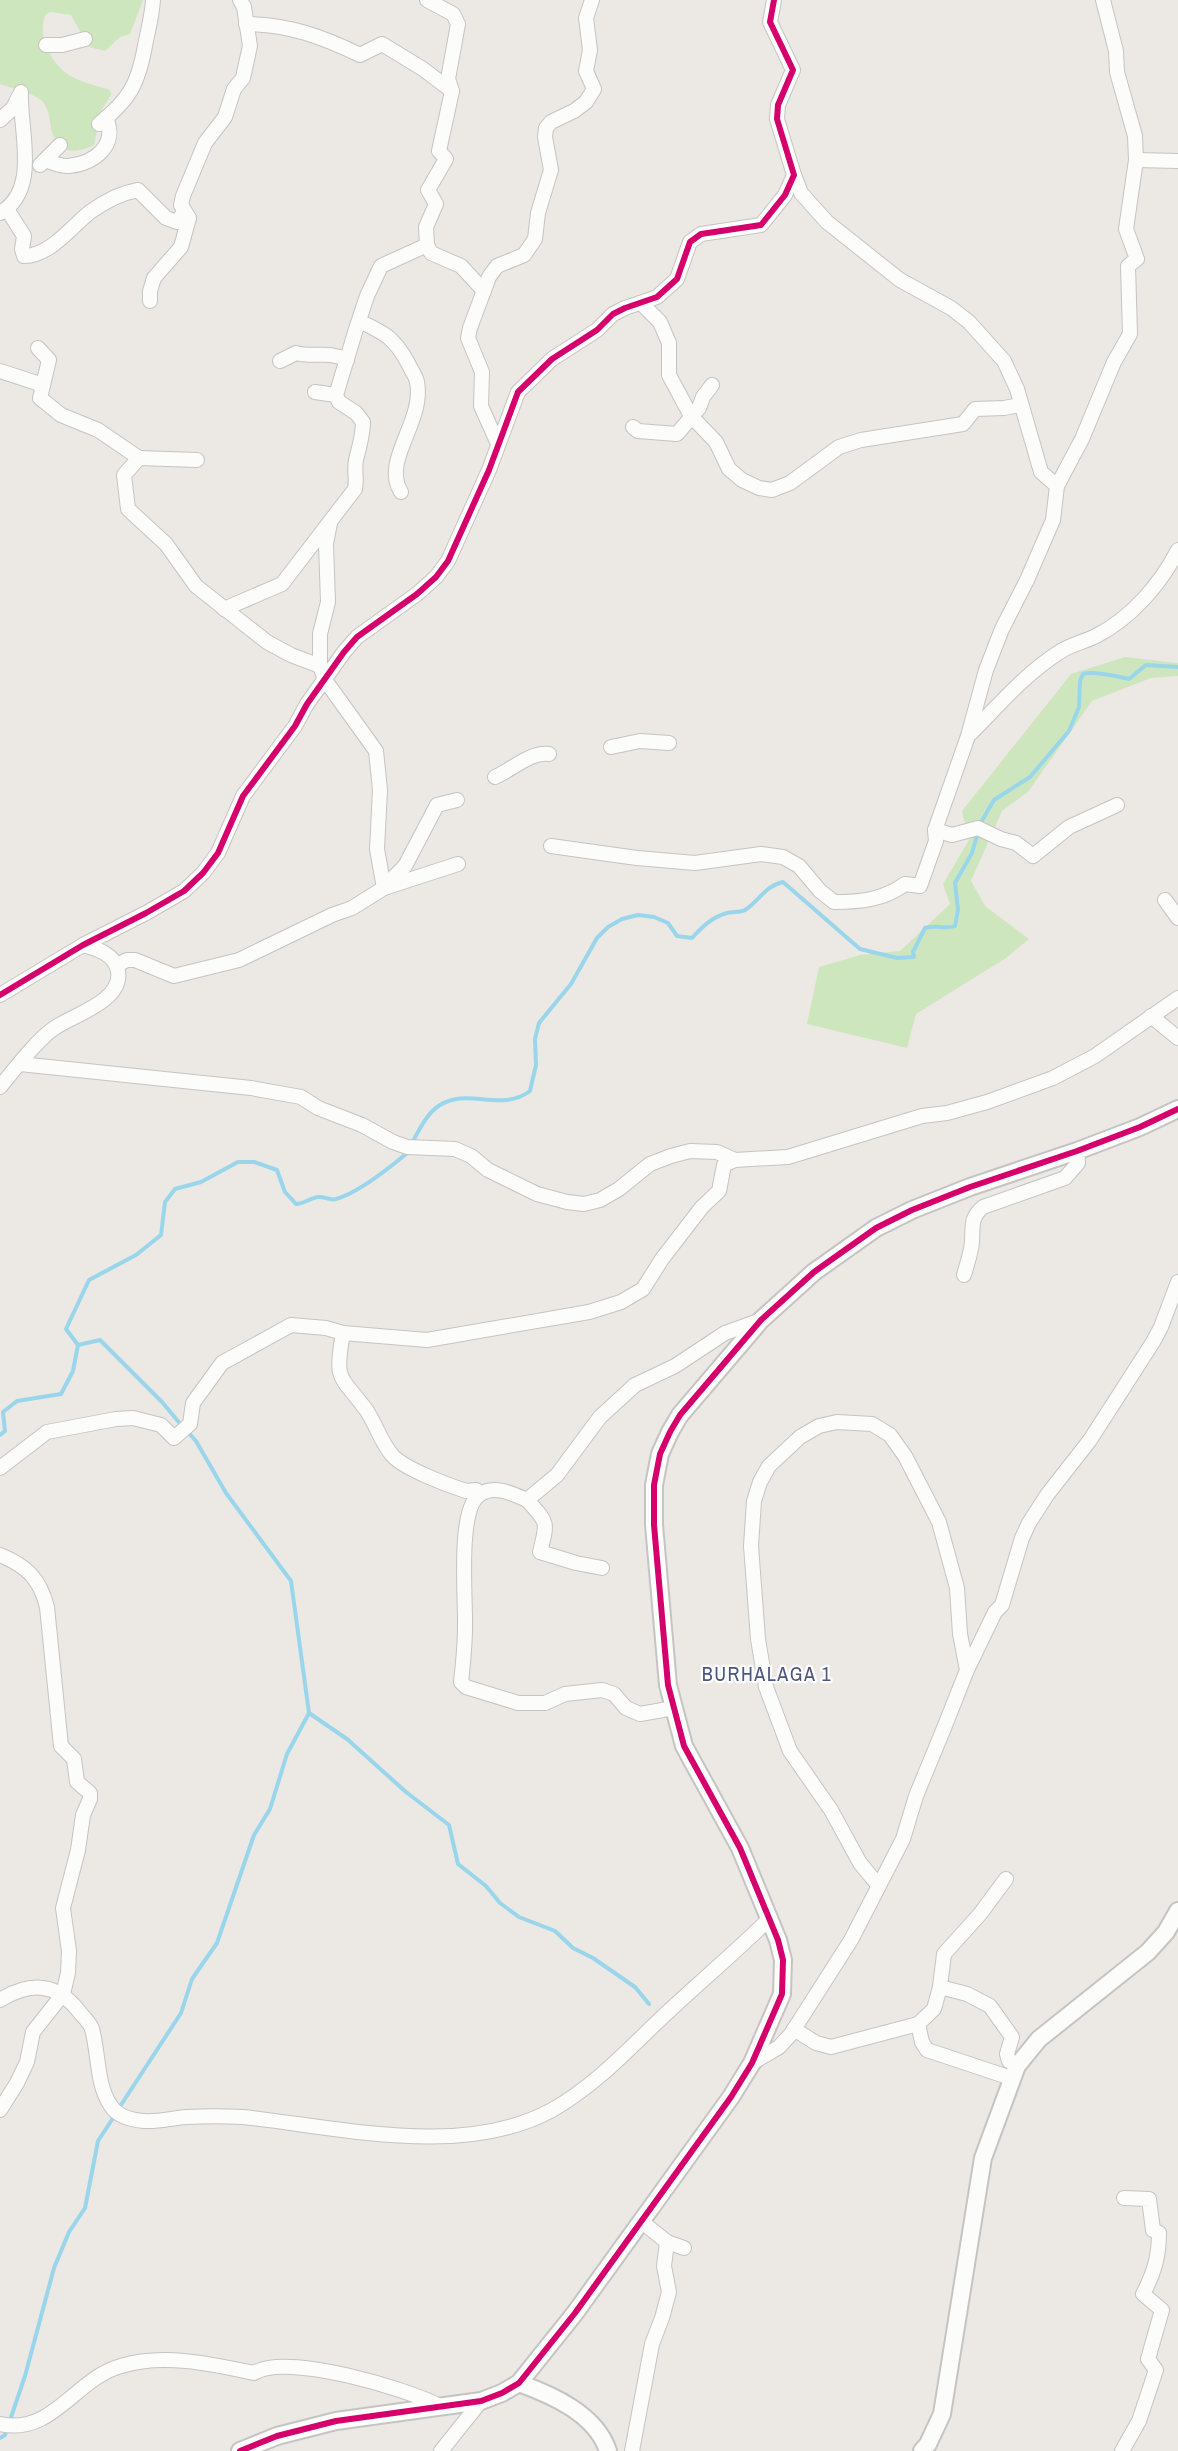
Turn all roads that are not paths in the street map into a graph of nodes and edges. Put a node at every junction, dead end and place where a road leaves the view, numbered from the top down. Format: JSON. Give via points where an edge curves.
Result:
{"nodes":[{"id":1,"x":240,"y":0,"type":"edge"},
{"id":2,"x":427,"y":0,"type":"edge"},
{"id":3,"x":592,"y":0,"type":"edge"},
{"id":4,"x":774,"y":0,"type":"edge"},
{"id":5,"x":1102,"y":0,"type":"edge"},
{"id":6,"x":152,"y":6,"type":"edge"},
{"id":7,"x":137,"y":16,"type":"dead end"},
{"id":8,"x":246,"y":24,"type":"junction"},
{"id":9,"x":85,"y":39,"type":"dead end"},
{"id":10,"x":46,"y":45,"type":"dead end"},
{"id":11,"x":452,"y":91,"type":"junction"},
{"id":12,"x":0,"y":120,"type":"edge"},
{"id":13,"x":60,"y":145,"type":"dead end"},
{"id":14,"x":45,"y":160,"type":"junction"},
{"id":15,"x":1136,"y":160,"type":"junction"},
{"id":16,"x":1178,"y":161,"type":"edge"},
{"id":17,"x":25,"y":170,"type":"junction"},
{"id":18,"x":794,"y":175,"type":"junction"},
{"id":19,"x":4,"y":211,"type":"edge"},
{"id":20,"x":184,"y":212,"type":"junction"},
{"id":21,"x":427,"y":245,"type":"junction"},
{"id":22,"x":484,"y":291,"type":"junction"},
{"id":23,"x":150,"y":301,"type":"dead end"},
{"id":24,"x":641,"y":303,"type":"junction"},
{"id":25,"x":359,"y":321,"type":"junction"},
{"id":26,"x":38,"y":348,"type":"dead end"},
{"id":27,"x":347,"y":360,"type":"junction"},
{"id":28,"x":280,"y":361,"type":"dead end"},
{"id":29,"x":0,"y":371,"type":"edge"},
{"id":30,"x":43,"y":385,"type":"junction"},
{"id":31,"x":712,"y":385,"type":"dead end"},
{"id":32,"x":315,"y":392,"type":"dead end"},
{"id":33,"x":336,"y":395,"type":"junction"},
{"id":34,"x":1020,"y":405,"type":"junction"},
{"id":35,"x":691,"y":416,"type":"junction"},
{"id":36,"x":633,"y":427,"type":"dead end"},
{"id":37,"x":498,"y":444,"type":"junction"},
{"id":38,"x":139,"y":458,"type":"junction"},
{"id":39,"x":197,"y":460,"type":"dead end"},
{"id":40,"x":1057,"y":486,"type":"junction"},
{"id":41,"x":401,"y":492,"type":"dead end"},
{"id":42,"x":330,"y":520,"type":"junction"},
{"id":43,"x":1178,"y":550,"type":"edge"},
{"id":44,"x":224,"y":609,"type":"junction"},
{"id":45,"x":320,"y":666,"type":"junction"},
{"id":46,"x":325,"y":680,"type":"junction"},
{"id":47,"x":968,"y":736,"type":"junction"},
{"id":48,"x":669,"y":743,"type":"dead end"},
{"id":49,"x":611,"y":747,"type":"dead end"},
{"id":50,"x":549,"y":754,"type":"dead end"},
{"id":51,"x":495,"y":777,"type":"dead end"},
{"id":52,"x":457,"y":800,"type":"dead end"},
{"id":53,"x":1117,"y":805,"type":"dead end"},
{"id":54,"x":935,"y":830,"type":"junction"},
{"id":55,"x":551,"y":846,"type":"dead end"},
{"id":56,"x":458,"y":864,"type":"dead end"},
{"id":57,"x":384,"y":888,"type":"junction"},
{"id":58,"x":1165,"y":900,"type":"dead end"},
{"id":59,"x":1178,"y":918,"type":"edge"},
{"id":60,"x":83,"y":945,"type":"junction"},
{"id":61,"x":117,"y":965,"type":"junction"},
{"id":62,"x":0,"y":995,"type":"edge"},
{"id":63,"x":1178,"y":998,"type":"edge"},
{"id":64,"x":1151,"y":1016,"type":"junction"},
{"id":65,"x":1178,"y":1038,"type":"edge"},
{"id":66,"x":20,"y":1064,"type":"junction"},
{"id":67,"x":0,"y":1087,"type":"edge"},
{"id":68,"x":1178,"y":1109,"type":"edge"},
{"id":69,"x":1077,"y":1151,"type":"junction"},
{"id":70,"x":735,"y":1160,"type":"junction"},
{"id":71,"x":964,"y":1275,"type":"dead end"},
{"id":72,"x":1178,"y":1282,"type":"edge"},
{"id":73,"x":761,"y":1320,"type":"junction"},
{"id":74,"x":343,"y":1333,"type":"junction"},
{"id":75,"x":0,"y":1468,"type":"edge"},
{"id":76,"x":479,"y":1495,"type":"junction"},
{"id":77,"x":528,"y":1500,"type":"junction"},
{"id":78,"x":0,"y":1555,"type":"edge"},
{"id":79,"x":602,"y":1568,"type":"dead end"},
{"id":80,"x":967,"y":1670,"type":"junction"},
{"id":81,"x":674,"y":1708,"type":"junction"},
{"id":82,"x":1006,"y":1880,"type":"dead end"},
{"id":83,"x":878,"y":1885,"type":"junction"},
{"id":84,"x":1178,"y":1911,"type":"edge"},
{"id":85,"x":770,"y":1918,"type":"junction"},
{"id":86,"x":940,"y":1987,"type":"junction"},
{"id":87,"x":63,"y":1994,"type":"junction"},
{"id":88,"x":0,"y":2001,"type":"edge"},
{"id":89,"x":918,"y":2024,"type":"junction"},
{"id":90,"x":794,"y":2029,"type":"junction"},
{"id":91,"x":752,"y":2063,"type":"junction"},
{"id":92,"x":1014,"y":2072,"type":"junction"},
{"id":93,"x":0,"y":2110,"type":"edge"},
{"id":94,"x":1124,"y":2198,"type":"dead end"},
{"id":95,"x":642,"y":2222,"type":"junction"},
{"id":96,"x":667,"y":2242,"type":"junction"},
{"id":97,"x":684,"y":2248,"type":"dead end"},
{"id":98,"x":519,"y":2383,"type":"junction"},
{"id":99,"x":481,"y":2401,"type":"junction"},
{"id":100,"x":440,"y":2406,"type":"junction"},
{"id":101,"x":6,"y":2425,"type":"edge"},
{"id":102,"x":240,"y":2451,"type":"edge"},
{"id":103,"x":441,"y":2451,"type":"edge"},
{"id":104,"x":608,"y":2451,"type":"edge"},
{"id":105,"x":632,"y":2451,"type":"edge"},
{"id":106,"x":922,"y":2451,"type":"edge"},
{"id":107,"x":1122,"y":2451,"type":"edge"}],
"edges":[{"from":1,"to":8,"type":"street"},
{"from":2,"to":11,"type":"street","via":[[453,14],[458,24],[448,79]]},
{"from":3,"to":22,"type":"street","via":[[586,18],[590,50],[586,71],[594,89],[586,102],[546,128],[551,170],[535,239],[524,255],[497,266]]},
{"from":4,"to":18,"type":"street","via":[[770,22],[793,70],[778,105],[777,119]]},
{"from":5,"to":15,"type":"street","via":[[1135,136]]},
{"from":6,"to":7,"type":"street"},
{"from":6,"to":14,"type":"street","via":[[136,83],[102,121],[109,126],[110,139],[103,152],[67,166]]},
{"from":8,"to":11,"type":"street","via":[[274,24],[360,55],[382,45]]},
{"from":8,"to":20,"type":"street","via":[[250,46],[243,78],[234,89],[225,117],[200,153],[183,196]]},
{"from":9,"to":10,"type":"street"},
{"from":11,"to":21,"type":"street","via":[[439,152],[446,159],[428,190],[436,204],[426,227]]},
{"from":12,"to":17,"type":"street","via":[[14,108],[21,92]]},
{"from":13,"to":14,"type":"street"},
{"from":14,"to":17,"type":"street"},
{"from":15,"to":16,"type":"street"},
{"from":15,"to":40,"type":"street","via":[[1126,229],[1137,259],[1128,266],[1130,334]]},
{"from":17,"to":19,"type":"street","via":[[15,198]]},
{"from":18,"to":24,"type":"street","via":[[762,225],[701,234],[690,242],[677,279],[657,297]]},
{"from":18,"to":34,"type":"street","via":[[801,193],[827,222],[900,280],[969,322],[1004,361]]},
{"from":19,"to":20,"type":"street","via":[[24,236],[24,256],[41,260],[91,211],[126,192],[138,190],[166,218],[177,222]]},
{"from":20,"to":23,"type":"street","via":[[189,218],[181,247],[154,278]]},
{"from":21,"to":22,"type":"street","via":[[431,253],[461,266]]},
{"from":21,"to":25,"type":"street","via":[[381,266]]},
{"from":22,"to":37,"type":"street","via":[[468,338],[482,372],[481,406]]},
{"from":24,"to":35,"type":"street","via":[[660,322],[669,343],[669,375]]},
{"from":24,"to":37,"type":"street","via":[[613,314],[530,378],[513,401]]},
{"from":25,"to":27,"type":"street"},
{"from":25,"to":41,"type":"street","via":[[394,340],[417,381],[412,425],[394,469]]},
{"from":26,"to":30,"type":"street","via":[[49,360]]},
{"from":27,"to":28,"type":"street","via":[[332,354],[296,353]]},
{"from":27,"to":33,"type":"street"},
{"from":29,"to":30,"type":"street"},
{"from":30,"to":38,"type":"street","via":[[40,398],[61,415],[98,430]]},
{"from":31,"to":35,"type":"street"},
{"from":32,"to":33,"type":"street"},
{"from":33,"to":42,"type":"street","via":[[339,402],[362,419],[363,429],[355,489]]},
{"from":34,"to":35,"type":"street","via":[[975,409],[963,424],[886,435],[839,447],[790,483],[772,490],[750,484],[729,469],[716,442]]},
{"from":34,"to":40,"type":"street","via":[[1041,472]]},
{"from":35,"to":36,"type":"street","via":[[677,434],[638,431]]},
{"from":37,"to":46,"type":"street","via":[[448,561],[417,594],[357,637]]},
{"from":38,"to":39,"type":"street"},
{"from":38,"to":44,"type":"street","via":[[124,475],[128,509],[166,544],[196,586]]},
{"from":40,"to":47,"type":"street","via":[[1053,520],[1002,629]]},
{"from":42,"to":44,"type":"street","via":[[278,588]]},
{"from":42,"to":45,"type":"street","via":[[326,544],[328,603],[320,634]]},
{"from":43,"to":47,"type":"street","via":[[1125,618],[1094,637],[1059,651],[1019,684]]},
{"from":44,"to":45,"type":"street","via":[[267,642]]},
{"from":45,"to":46,"type":"street"},
{"from":46,"to":57,"type":"street","via":[[375,751],[380,790],[376,849]]},
{"from":46,"to":60,"type":"street","via":[[243,796],[218,853],[204,873],[184,891]]},
{"from":47,"to":54,"type":"street"},
{"from":48,"to":49,"type":"street","via":[[640,741]]},
{"from":50,"to":51,"type":"street","via":[[531,756]]},
{"from":52,"to":57,"type":"street","via":[[437,805],[405,866]]},
{"from":53,"to":54,"type":"street","via":[[1068,827],[1033,856],[1016,843],[978,828],[952,835]]},
{"from":54,"to":55,"type":"street","via":[[936,841],[920,886],[905,884],[865,902],[834,902],[799,866],[783,857],[761,854],[695,863]]},
{"from":56,"to":57,"type":"street"},
{"from":57,"to":61,"type":"street","via":[[352,908],[239,960],[174,976],[135,960]]},
{"from":58,"to":59,"type":"street"},
{"from":60,"to":61,"type":"street","via":[[97,948]]},
{"from":60,"to":62,"type":"street"},
{"from":61,"to":66,"type":"street","via":[[119,976],[114,989],[93,1008],[52,1029]]},
{"from":63,"to":64,"type":"street"},
{"from":64,"to":65,"type":"street"},
{"from":64,"to":70,"type":"street","via":[[1095,1056],[987,1102],[922,1116],[788,1156]]},
{"from":66,"to":67,"type":"street"},
{"from":66,"to":70,"type":"street","via":[[251,1088],[302,1097],[393,1142],[407,1147],[455,1149],[537,1194],[567,1202],[584,1204],[600,1200],[650,1164],[670,1156],[690,1151],[717,1152]]},
{"from":68,"to":69,"type":"street"},
{"from":69,"to":71,"type":"street","via":[[1078,1163],[1065,1178],[983,1207],[976,1213],[971,1223],[972,1241]]},
{"from":69,"to":73,"type":"street","via":[[961,1191],[876,1228],[814,1272]]},
{"from":70,"to":74,"type":"street","via":[[724,1166],[719,1191],[702,1207],[643,1289],[621,1302],[589,1312],[447,1338]]},
{"from":72,"to":80,"type":"street","via":[[1153,1342],[1090,1440],[1029,1523],[1002,1605]]},
{"from":73,"to":77,"type":"street","via":[[724,1333],[675,1366],[635,1385],[600,1418],[556,1475]]},
{"from":73,"to":81,"type":"street","via":[[680,1415],[660,1454],[654,1485],[654,1525],[668,1685]]},
{"from":74,"to":75,"type":"street","via":[[291,1325],[222,1363],[193,1403],[190,1424],[174,1438],[161,1425],[133,1418],[116,1419],[47,1432]]},
{"from":74,"to":76,"type":"street","via":[[338,1369],[343,1382],[366,1410],[393,1456],[446,1484],[476,1490]]},
{"from":76,"to":77,"type":"street","via":[[494,1490]]},
{"from":76,"to":81,"type":"street","via":[[473,1502],[462,1566],[466,1596],[461,1682],[518,1703],[544,1703],[565,1694],[602,1690],[614,1694],[626,1708],[640,1714]]},
{"from":77,"to":79,"type":"street","via":[[546,1520],[540,1552]]},
{"from":78,"to":87,"type":"street","via":[[25,1569],[42,1587],[60,1746],[74,1759],[77,1782],[90,1793],[63,1908],[69,1951]]},
{"from":80,"to":83,"type":"street","via":[[916,1796],[903,1839]]},
{"from":80,"to":83,"type":"street","via":[[957,1588],[939,1522],[890,1435],[872,1424],[837,1422],[819,1426],[800,1437],[769,1466],[754,1501],[751,1546],[766,1688],[790,1751]]},
{"from":81,"to":85,"type":"street","via":[[684,1746],[740,1848]]},
{"from":82,"to":86,"type":"street","via":[[944,1954]]},
{"from":83,"to":90,"type":"street","via":[[851,1940]]},
{"from":84,"to":92,"type":"street","via":[[1148,1952],[1040,2039]]},
{"from":85,"to":87,"type":"street","via":[[587,2089],[519,2124],[481,2133],[443,2136],[242,2117],[147,2121],[116,2111],[100,2075],[91,2026]]},
{"from":85,"to":91,"type":"street","via":[[784,1979],[782,1994]]},
{"from":86,"to":89,"type":"street","via":[[934,2009]]},
{"from":86,"to":92,"type":"street","via":[[967,1994],[990,2006],[1012,2037],[1006,2054]]},
{"from":87,"to":88,"type":"street","via":[[33,1987],[16,1990]]},
{"from":87,"to":93,"type":"street","via":[[33,2032],[27,2062]]},
{"from":89,"to":90,"type":"street","via":[[831,2047]]},
{"from":89,"to":92,"type":"street","via":[[927,2050]]},
{"from":90,"to":91,"type":"street","via":[[779,2047]]},
{"from":91,"to":95,"type":"street"},
{"from":92,"to":106,"type":"street","via":[[983,2158],[942,2414]]},
{"from":94,"to":107,"type":"street","via":[[1149,2199],[1153,2230],[1159,2233],[1159,2255],[1143,2294],[1162,2310],[1148,2359],[1156,2370],[1139,2421]]},
{"from":95,"to":96,"type":"street"},
{"from":95,"to":98,"type":"street"},
{"from":96,"to":97,"type":"street"},
{"from":96,"to":105,"type":"street","via":[[664,2266],[669,2292],[652,2344]]},
{"from":98,"to":99,"type":"street"},
{"from":98,"to":104,"type":"street","via":[[543,2392],[585,2418]]},
{"from":99,"to":100,"type":"street"},
{"from":99,"to":103,"type":"street"},
{"from":100,"to":101,"type":"street","via":[[418,2395],[292,2366],[262,2368],[254,2373],[193,2362],[157,2361],[119,2366],[74,2394],[60,2409],[37,2421]]},
{"from":100,"to":102,"type":"street","via":[[336,2421],[277,2436]]}]}
